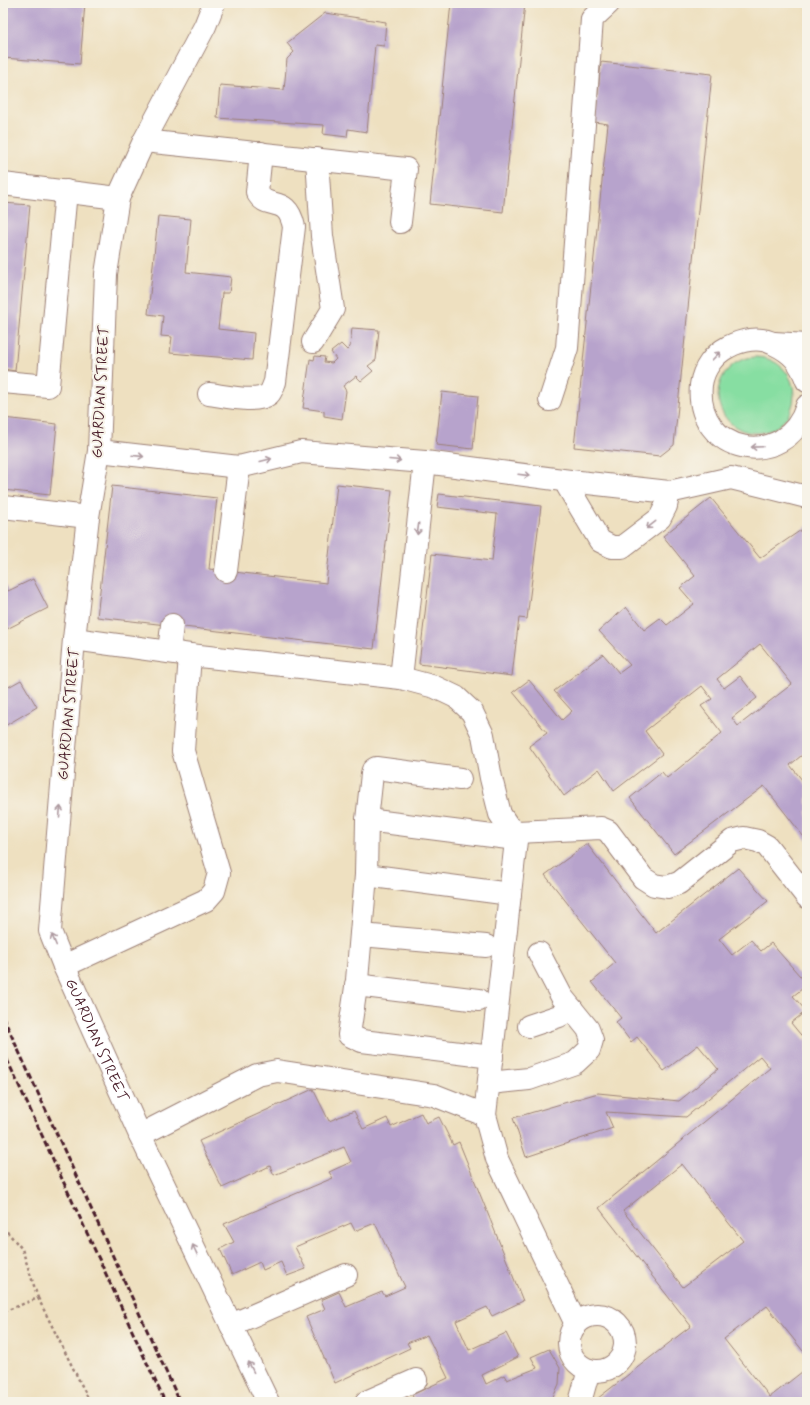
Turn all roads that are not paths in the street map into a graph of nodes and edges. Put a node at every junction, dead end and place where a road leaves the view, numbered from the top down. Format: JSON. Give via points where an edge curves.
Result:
{"nodes":[{"id":1,"x":214,"y":3,"type":"edge"},
{"id":2,"x":608,"y":3,"type":"edge"},
{"id":3,"x":144,"y":141,"type":"junction"},
{"id":4,"x":261,"y":153,"type":"junction"},
{"id":5,"x":317,"y":159,"type":"junction"},
{"id":6,"x":3,"y":184,"type":"edge"},
{"id":7,"x":66,"y":192,"type":"junction"},
{"id":8,"x":118,"y":198,"type":"junction"},
{"id":9,"x":400,"y":222,"type":"dead end"},
{"id":10,"x":313,"y":342,"type":"dead end"},
{"id":11,"x":772,"y":342,"type":"junction"},
{"id":12,"x":807,"y":345,"type":"edge"},
{"id":13,"x":807,"y":381,"type":"edge"},
{"id":14,"x":3,"y":382,"type":"edge"},
{"id":15,"x":209,"y":394,"type":"dead end"},
{"id":16,"x":550,"y":400,"type":"dead end"},
{"id":17,"x":806,"y":413,"type":"edge"},
{"id":18,"x":99,"y":451,"type":"junction"},
{"id":19,"x":425,"y":462,"type":"junction"},
{"id":20,"x":239,"y":467,"type":"junction"},
{"id":21,"x":570,"y":481,"type":"junction"},
{"id":22,"x":669,"y":492,"type":"junction"},
{"id":23,"x":807,"y":497,"type":"edge"},
{"id":24,"x":3,"y":507,"type":"edge"},
{"id":25,"x":88,"y":517,"type":"junction"},
{"id":26,"x":226,"y":571,"type":"dead end"},
{"id":27,"x":172,"y":626,"type":"dead end"},
{"id":28,"x":74,"y":639,"type":"junction"},
{"id":29,"x":169,"y":652,"type":"junction"},
{"id":30,"x":190,"y":655,"type":"junction"},
{"id":31,"x":401,"y":678,"type":"junction"},
{"id":32,"x":460,"y":779,"type":"dead end"},
{"id":33,"x":367,"y":820,"type":"junction"},
{"id":34,"x":517,"y":836,"type":"junction"},
{"id":35,"x":366,"y":876,"type":"junction"},
{"id":36,"x":510,"y":894,"type":"junction"},
{"id":37,"x":807,"y":897,"type":"edge"},
{"id":38,"x":361,"y":935,"type":"junction"},
{"id":39,"x":486,"y":946,"type":"dead end"},
{"id":40,"x":539,"y":953,"type":"dead end"},
{"id":41,"x":64,"y":966,"type":"junction"},
{"id":42,"x":356,"y":985,"type":"junction"},
{"id":43,"x":479,"y":1000,"type":"dead end"},
{"id":44,"x":572,"y":1009,"type":"junction"},
{"id":45,"x":529,"y":1026,"type":"dead end"},
{"id":46,"x":492,"y":1057,"type":"junction"},
{"id":47,"x":489,"y":1083,"type":"junction"},
{"id":48,"x":486,"y":1115,"type":"junction"},
{"id":49,"x":140,"y":1135,"type":"junction"},
{"id":50,"x":346,"y":1274,"type":"dead end"},
{"id":51,"x":576,"y":1324,"type":"junction"},
{"id":52,"x":231,"y":1325,"type":"junction"},
{"id":53,"x":589,"y":1370,"type":"junction"},
{"id":54,"x":416,"y":1380,"type":"dead end"},
{"id":55,"x":268,"y":1402,"type":"edge"},
{"id":56,"x":366,"y":1402,"type":"edge"},
{"id":57,"x":580,"y":1402,"type":"edge"}],
"edges":[{"from":1,"to":3,"type":"street","name":"GUARDIAN STREET","via":[[205,26]]},
{"from":2,"to":16,"type":"street","via":[[592,19],[567,348]]},
{"from":3,"to":4,"type":"street"},
{"from":3,"to":8,"type":"street","name":"GUARDIAN STREET"},
{"from":4,"to":5,"type":"street"},
{"from":4,"to":15,"type":"street","via":[[257,192],[259,197],[265,202],[285,208],[294,227],[275,382],[271,392],[263,398]]},
{"from":5,"to":9,"type":"street","via":[[406,169]]},
{"from":5,"to":10,"type":"street","via":[[322,236],[333,309]]},
{"from":6,"to":7,"type":"street"},
{"from":7,"to":8,"type":"street"},
{"from":7,"to":14,"type":"street","via":[[48,386]]},
{"from":8,"to":18,"type":"street","name":"GUARDIAN STREET","via":[[106,274]]},
{"from":11,"to":12,"type":"street"},
{"from":11,"to":13,"type":"street","via":[[788,352],[801,365]]},
{"from":17,"to":11,"type":"street","one_way":true,"via":[[792,433],[778,443],[761,448],[743,447],[727,440],[713,429],[704,414],[700,396],[702,379],[710,363],[722,350],[738,342],[755,339]]},
{"from":18,"to":20,"type":"street","one_way":true},
{"from":18,"to":25,"type":"street","name":"GUARDIAN STREET"},
{"from":20,"to":19,"type":"street","one_way":true,"via":[[301,452]]},
{"from":19,"to":21,"type":"street","one_way":true},
{"from":19,"to":31,"type":"street","one_way":true,"via":[[430,499]]},
{"from":20,"to":26,"type":"street"},
{"from":21,"to":22,"type":"street"},
{"from":22,"to":21,"type":"street","one_way":true,"via":[[660,518],[622,547],[612,546],[600,541],[568,487]]},
{"from":22,"to":23,"type":"street","via":[[730,478]]},
{"from":24,"to":25,"type":"street"},
{"from":25,"to":28,"type":"street","name":"GUARDIAN STREET"},
{"from":27,"to":29,"type":"street"},
{"from":28,"to":29,"type":"street"},
{"from":41,"to":28,"type":"street","name":"GUARDIAN STREET","one_way":true,"via":[[50,931]]},
{"from":29,"to":30,"type":"street"},
{"from":30,"to":31,"type":"street"},
{"from":30,"to":41,"type":"street","via":[[183,751],[219,873],[214,891],[206,900]]},
{"from":31,"to":34,"type":"street","via":[[435,687],[456,697],[472,712],[483,735],[500,814]]},
{"from":32,"to":33,"type":"street","via":[[376,768],[372,774]]},
{"from":33,"to":34,"type":"street"},
{"from":33,"to":35,"type":"street"},
{"from":34,"to":36,"type":"street"},
{"from":34,"to":37,"type":"street","via":[[601,828],[608,831],[643,878],[654,885],[667,886],[679,882],[732,841],[744,838],[767,846]]},
{"from":35,"to":36,"type":"street"},
{"from":35,"to":38,"type":"street"},
{"from":36,"to":46,"type":"street"},
{"from":38,"to":39,"type":"street"},
{"from":38,"to":42,"type":"street"},
{"from":40,"to":44,"type":"street","via":[[562,998]]},
{"from":41,"to":49,"type":"street","name":"GUARDIAN STREET"},
{"from":42,"to":43,"type":"street"},
{"from":42,"to":46,"type":"street","via":[[350,1035],[362,1041]]},
{"from":44,"to":45,"type":"street"},
{"from":44,"to":47,"type":"street","via":[[588,1029],[592,1040],[589,1050],[575,1063],[529,1079]]},
{"from":46,"to":47,"type":"street"},
{"from":47,"to":48,"type":"street"},
{"from":48,"to":49,"type":"street","via":[[434,1095],[277,1071],[256,1075]]},
{"from":48,"to":51,"type":"street","via":[[497,1159]]},
{"from":52,"to":49,"type":"street","name":"GUARDIAN STREET","one_way":true},
{"from":50,"to":52,"type":"street"},
{"from":51,"to":53,"type":"street","via":[[571,1332],[570,1350],[574,1359]]},
{"from":51,"to":53,"type":"street","via":[[592,1315],[601,1315],[618,1323],[626,1340],[623,1353],[615,1365],[598,1371]]},
{"from":55,"to":52,"type":"street","name":"GUARDIAN STREET","one_way":true},
{"from":53,"to":57,"type":"street"},
{"from":54,"to":56,"type":"street"}]}
